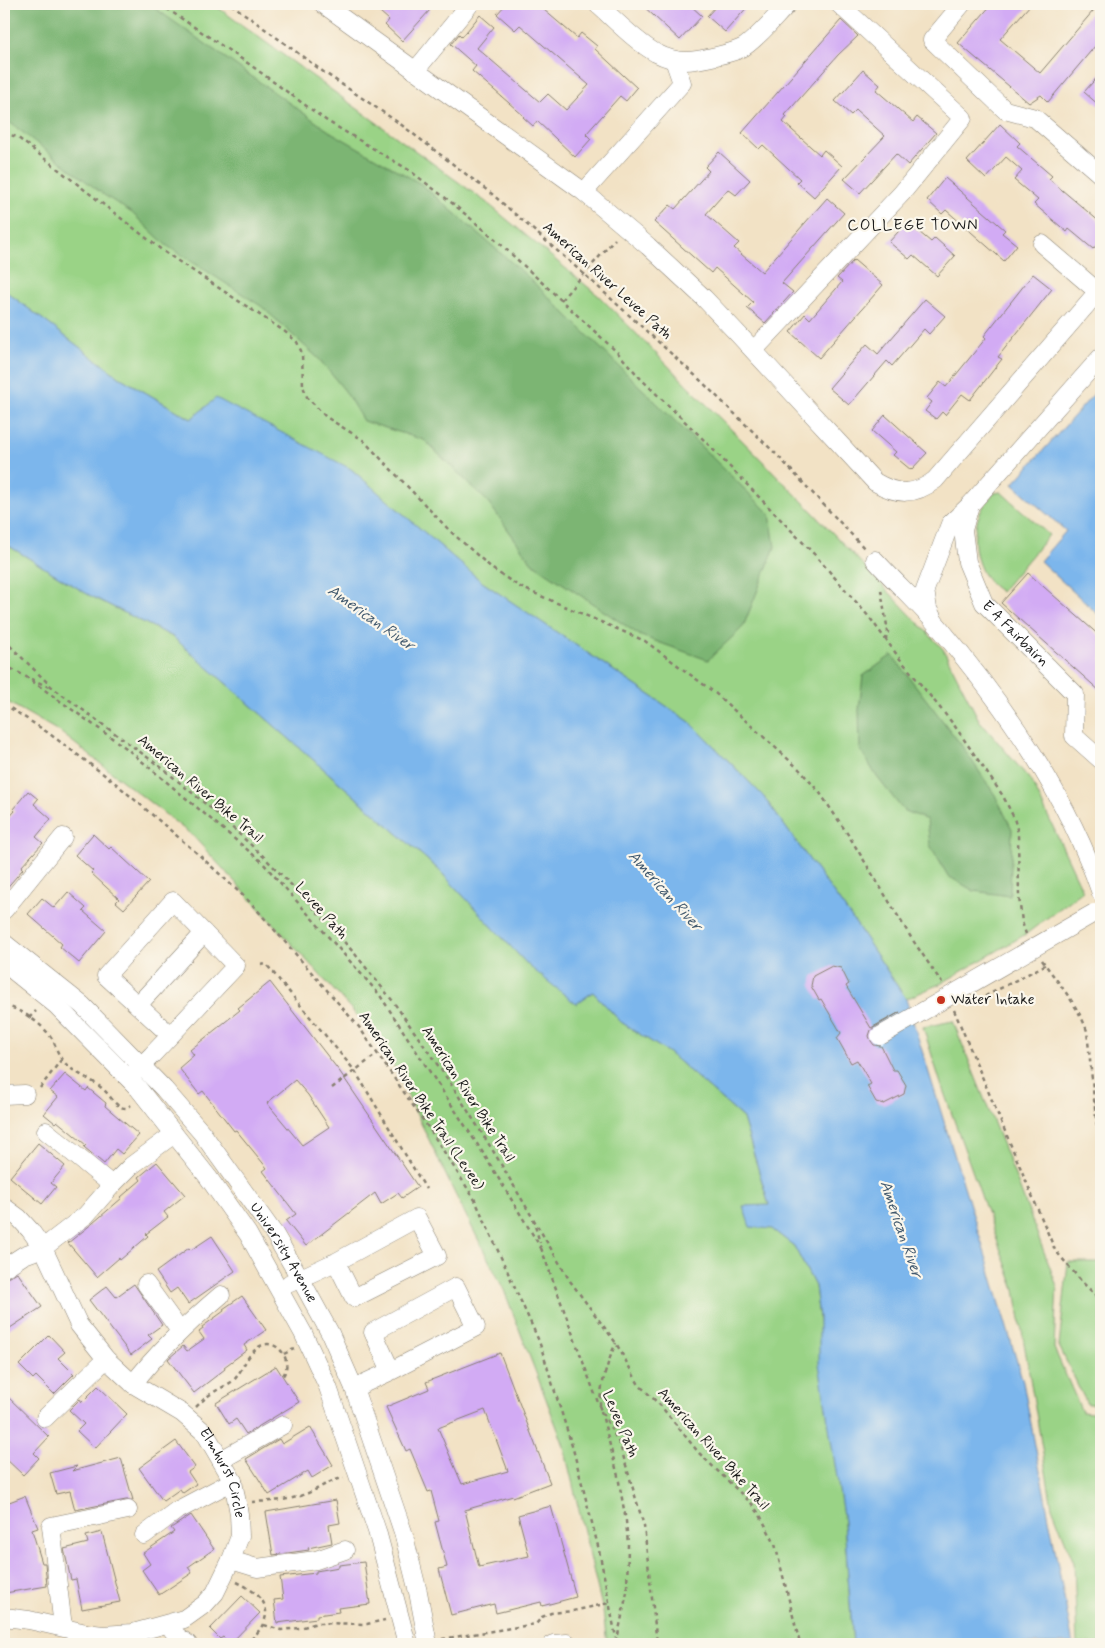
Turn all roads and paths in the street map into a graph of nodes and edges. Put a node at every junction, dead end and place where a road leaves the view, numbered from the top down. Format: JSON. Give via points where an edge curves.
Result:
{"nodes":[{"id":1,"x":160,"y":4,"type":"edge"},
{"id":2,"x":231,"y":4,"type":"edge"},
{"id":3,"x":323,"y":4,"type":"edge"},
{"id":4,"x":470,"y":4,"type":"edge"},
{"id":5,"x":788,"y":4,"type":"edge"},
{"id":6,"x":839,"y":4,"type":"edge"},
{"id":7,"x":962,"y":4,"type":"edge"},
{"id":8,"x":602,"y":5,"type":"edge"},
{"id":9,"x":674,"y":60,"type":"junction"},
{"id":10,"x":415,"y":71,"type":"junction"},
{"id":11,"x":4,"y":133,"type":"edge"},
{"id":12,"x":1101,"y":176,"type":"edge"},
{"id":13,"x":584,"y":192,"type":"junction"},
{"id":14,"x":626,"y":227,"type":"junction"},
{"id":15,"x":1042,"y":244,"type":"dead end"},
{"id":16,"x":584,"y":274,"type":"junction"},
{"id":17,"x":1099,"y":290,"type":"edge"},
{"id":18,"x":561,"y":300,"type":"junction"},
{"id":19,"x":754,"y":350,"type":"junction"},
{"id":20,"x":1101,"y":357,"type":"edge"},
{"id":21,"x":970,"y":505,"type":"junction"},
{"id":22,"x":875,"y":560,"type":"joint"},
{"id":23,"x":880,"y":587,"type":"dead end"},
{"id":24,"x":937,"y":626,"type":"junction"},
{"id":25,"x":886,"y":639,"type":"junction"},
{"id":26,"x":4,"y":640,"type":"edge"},
{"id":27,"x":4,"y":665,"type":"edge"},
{"id":28,"x":25,"y":676,"type":"junction"},
{"id":29,"x":53,"y":688,"type":"junction"},
{"id":30,"x":4,"y":704,"type":"edge"},
{"id":31,"x":1101,"y":760,"type":"edge"},
{"id":32,"x":63,"y":837,"type":"dead end"},
{"id":33,"x":1101,"y":893,"type":"edge"},
{"id":34,"x":4,"y":910,"type":"edge"},
{"id":35,"x":1098,"y":911,"type":"edge"},
{"id":36,"x":204,"y":933,"type":"junction"},
{"id":37,"x":1029,"y":939,"type":"dead end"},
{"id":38,"x":4,"y":943,"type":"edge"},
{"id":39,"x":1041,"y":958,"type":"dead end"},
{"id":40,"x":4,"y":963,"type":"edge"},
{"id":41,"x":261,"y":965,"type":"dead end"},
{"id":42,"x":1046,"y":965,"type":"junction"},
{"id":43,"x":946,"y":989,"type":"dead end"},
{"id":44,"x":974,"y":1002,"type":"dead end"},
{"id":45,"x":4,"y":1005,"type":"edge"},
{"id":46,"x":138,"y":1005,"type":"junction"},
{"id":47,"x":36,"y":1010,"type":"dead end"},
{"id":48,"x":954,"y":1010,"type":"dead end"},
{"id":49,"x":29,"y":1018,"type":"junction"},
{"id":50,"x":170,"y":1035,"type":"junction"},
{"id":51,"x":880,"y":1036,"type":"dead end"},
{"id":52,"x":377,"y":1054,"type":"junction"},
{"id":53,"x":61,"y":1060,"type":"junction"},
{"id":54,"x":142,"y":1065,"type":"junction"},
{"id":55,"x":355,"y":1071,"type":"junction"},
{"id":56,"x":128,"y":1079,"type":"junction"},
{"id":57,"x":332,"y":1088,"type":"dead end"},
{"id":58,"x":25,"y":1094,"type":"joint"},
{"id":59,"x":4,"y":1095,"type":"edge"},
{"id":60,"x":1094,"y":1097,"type":"junction"},
{"id":61,"x":132,"y":1104,"type":"dead end"},
{"id":62,"x":1101,"y":1114,"type":"edge"},
{"id":63,"x":46,"y":1131,"type":"dead end"},
{"id":64,"x":174,"y":1134,"type":"junction"},
{"id":65,"x":1101,"y":1167,"type":"edge"},
{"id":66,"x":112,"y":1185,"type":"junction"},
{"id":67,"x":426,"y":1189,"type":"dead end"},
{"id":68,"x":4,"y":1206,"type":"edge"},
{"id":69,"x":531,"y":1214,"type":"junction"},
{"id":70,"x":43,"y":1248,"type":"junction"},
{"id":71,"x":541,"y":1248,"type":"junction"},
{"id":72,"x":336,"y":1262,"type":"junction"},
{"id":73,"x":4,"y":1268,"type":"edge"},
{"id":74,"x":300,"y":1278,"type":"junction"},
{"id":75,"x":146,"y":1284,"type":"dead end"},
{"id":76,"x":280,"y":1288,"type":"junction"},
{"id":77,"x":221,"y":1295,"type":"dead end"},
{"id":78,"x":1101,"y":1300,"type":"edge"},
{"id":79,"x":180,"y":1331,"type":"junction"},
{"id":80,"x":616,"y":1343,"type":"junction"},
{"id":81,"x":296,"y":1349,"type":"dead end"},
{"id":82,"x":284,"y":1354,"type":"junction"},
{"id":83,"x":106,"y":1359,"type":"junction"},
{"id":84,"x":391,"y":1370,"type":"junction"},
{"id":85,"x":282,"y":1376,"type":"dead end"},
{"id":86,"x":132,"y":1384,"type":"junction"},
{"id":87,"x":354,"y":1388,"type":"junction"},
{"id":88,"x":600,"y":1408,"type":"junction"},
{"id":89,"x":187,"y":1417,"type":"junction"},
{"id":90,"x":45,"y":1418,"type":"dead end"},
{"id":91,"x":283,"y":1425,"type":"dead end"},
{"id":92,"x":221,"y":1460,"type":"junction"},
{"id":93,"x":348,"y":1477,"type":"dead end"},
{"id":94,"x":233,"y":1481,"type":"junction"},
{"id":95,"x":237,"y":1503,"type":"junction"},
{"id":96,"x":128,"y":1510,"type":"dead end"},
{"id":97,"x":144,"y":1535,"type":"dead end"},
{"id":98,"x":345,"y":1550,"type":"dead end"},
{"id":99,"x":227,"y":1568,"type":"junction"},
{"id":100,"x":609,"y":1603,"type":"junction"},
{"id":101,"x":4,"y":1617,"type":"edge"},
{"id":102,"x":389,"y":1619,"type":"dead end"},
{"id":103,"x":168,"y":1624,"type":"junction"},
{"id":104,"x":264,"y":1625,"type":"junction"},
{"id":105,"x":64,"y":1627,"type":"junction"},
{"id":106,"x":87,"y":1639,"type":"edge"},
{"id":107,"x":434,"y":1642,"type":"edge"},
{"id":108,"x":188,"y":1644,"type":"edge"},
{"id":109,"x":246,"y":1644,"type":"edge"},
{"id":110,"x":407,"y":1644,"type":"edge"},
{"id":111,"x":553,"y":1644,"type":"edge"},
{"id":112,"x":567,"y":1644,"type":"edge"},
{"id":113,"x":617,"y":1644,"type":"edge"},
{"id":114,"x":657,"y":1644,"type":"edge"},
{"id":115,"x":800,"y":1644,"type":"edge"}],
"edges":[{"from":1,"to":18,"type":"path","via":[[250,64],[327,121],[431,186]]},
{"from":2,"to":16,"type":"path","name":"American River Levee Path","via":[[399,123],[492,194]]},
{"from":3,"to":10,"type":"street"},
{"from":4,"to":10,"type":"street"},
{"from":5,"to":9,"type":"street","via":[[742,48],[686,61]]},
{"from":6,"to":19,"type":"street","via":[[963,118],[902,193]]},
{"from":7,"to":12,"type":"street","via":[[932,40],[1006,110],[1036,118]]},
{"from":8,"to":9,"type":"street","via":[[647,47]]},
{"from":9,"to":13,"type":"street","via":[[682,83]]},
{"from":10,"to":13,"type":"street"},
{"from":11,"to":43,"type":"path","via":[[17,137],[163,251],[297,342],[302,353],[303,386],[307,398],[326,417],[363,440],[450,531],[494,570],[520,587],[645,641],[715,693],[799,769],[849,836]]},
{"from":13,"to":14,"type":"street"},
{"from":14,"to":16,"type":"path"},
{"from":14,"to":19,"type":"street","via":[[704,298]]},
{"from":15,"to":17,"type":"street"},
{"from":16,"to":18,"type":"path"},
{"from":16,"to":22,"type":"path","name":"American River Levee Path","via":[[778,456]]},
{"from":17,"to":19,"type":"street","via":[[935,480],[910,492],[896,492],[876,482]]},
{"from":18,"to":25,"type":"path","via":[[618,353],[816,555]]},
{"from":20,"to":21,"type":"street","name":"E A Fairbairn"},
{"from":21,"to":24,"type":"street","via":[[950,524],[925,590],[928,609]]},
{"from":21,"to":31,"type":"street","name":"E A Fairbairn","via":[[963,530],[966,554],[984,603],[1075,694],[1074,736]]},
{"from":22,"to":24,"type":"street"},
{"from":23,"to":25,"type":"path","via":[[888,632]]},
{"from":24,"to":33,"type":"street","via":[[995,699],[1043,768],[1089,858]]},
{"from":25,"to":37,"type":"path","via":[[954,725],[998,788],[1014,818],[1018,833],[1018,897]]},
{"from":26,"to":29,"type":"path","name":"American River Bike Trail"},
{"from":27,"to":28,"type":"path","name":"Levee Path"},
{"from":28,"to":29,"type":"path"},
{"from":28,"to":71,"type":"path","name":"Levee Path","via":[[126,748],[262,862],[379,994]]},
{"from":29,"to":69,"type":"path","name":"American River Bike Trail","via":[[213,810],[312,906],[414,1030]]},
{"from":30,"to":52,"type":"path","name":"American River Bike Trail (Levee)","via":[[114,782],[252,904],[359,1027]]},
{"from":32,"to":34,"type":"street"},
{"from":35,"to":51,"type":"street","bridge":true},
{"from":36,"to":46,"type":"street"},
{"from":36,"to":46,"type":"street","via":[[173,901],[106,976]]},
{"from":36,"to":50,"type":"street","via":[[236,966]]},
{"from":38,"to":54,"type":"street","name":"University Avenue","via":[[82,1005]]},
{"from":39,"to":42,"type":"path"},
{"from":40,"to":56,"type":"street","name":"University Avenue","via":[[56,1005]]},
{"from":41,"to":55,"type":"path","via":[[266,964]]},
{"from":42,"to":44,"type":"path"},
{"from":42,"to":60,"type":"path","via":[[1083,1020]]},
{"from":45,"to":49,"type":"path"},
{"from":46,"to":50,"type":"street"},
{"from":47,"to":49,"type":"path"},
{"from":48,"to":78,"type":"path","via":[[1056,1250]]},
{"from":49,"to":53,"type":"path","via":[[46,1031]]},
{"from":50,"to":54,"type":"street"},
{"from":52,"to":55,"type":"path"},
{"from":52,"to":100,"type":"path","name":"American River Bike Trail (Levee)","via":[[475,1200],[539,1341],[573,1449]]},
{"from":53,"to":58,"type":"path","via":[[36,1092]]},
{"from":53,"to":61,"type":"path","via":[[103,1089],[119,1107],[127,1108]]},
{"from":54,"to":56,"type":"street"},
{"from":54,"to":74,"type":"street","name":"University Avenue","via":[[202,1133],[274,1235]]},
{"from":55,"to":57,"type":"path"},
{"from":55,"to":67,"type":"path"},
{"from":56,"to":64,"type":"street","name":"University Avenue"},
{"from":58,"to":59,"type":"street"},
{"from":60,"to":62,"type":"path"},
{"from":60,"to":65,"type":"path"},
{"from":63,"to":66,"type":"street"},
{"from":64,"to":66,"type":"street","via":[[131,1166]]},
{"from":64,"to":76,"type":"street","name":"University Avenue","via":[[248,1234]]},
{"from":66,"to":70,"type":"street","via":[[86,1215]]},
{"from":68,"to":70,"type":"street","name":"Elmhurst Circle","via":[[19,1218]]},
{"from":69,"to":71,"type":"path","name":"Levee Path"},
{"from":69,"to":80,"type":"path","name":"American River Bike Trail","via":[[570,1281]]},
{"from":70,"to":73,"type":"street"},
{"from":70,"to":83,"type":"street","name":"Elmhurst Circle","via":[[79,1325]]},
{"from":71,"to":88,"type":"path","name":"Levee Path"},
{"from":72,"to":72,"type":"street","via":[[417,1218],[437,1256],[354,1298]]},
{"from":72,"to":74,"type":"street"},
{"from":74,"to":76,"type":"street"},
{"from":74,"to":87,"type":"street","name":"University Avenue","via":[[330,1333]]},
{"from":75,"to":79,"type":"street"},
{"from":76,"to":110,"type":"street","name":"University Avenue","via":[[328,1387],[346,1437],[377,1531]]},
{"from":77,"to":79,"type":"street"},
{"from":79,"to":86,"type":"street"},
{"from":80,"to":88,"type":"path","via":[[608,1358]]},
{"from":80,"to":115,"type":"path","name":"American River Bike Trail","via":[[640,1385],[760,1516],[775,1544]]},
{"from":81,"to":82,"type":"path"},
{"from":82,"to":85,"type":"path","via":[[287,1362]]},
{"from":82,"to":89,"type":"path","via":[[277,1347],[263,1344],[234,1379],[204,1398]]},
{"from":83,"to":86,"type":"street","name":"Elmhurst Circle"},
{"from":83,"to":90,"type":"street"},
{"from":84,"to":84,"type":"street","via":[[476,1327],[456,1287],[373,1332]]},
{"from":84,"to":87,"type":"street"},
{"from":86,"to":89,"type":"street","name":"Elmhurst Circle"},
{"from":87,"to":107,"type":"street","name":"University Avenue","via":[[404,1532]]},
{"from":88,"to":113,"type":"path","via":[[618,1476],[628,1544],[627,1592]]},
{"from":88,"to":114,"type":"path","name":"Levee Path","via":[[620,1445],[644,1526]]},
{"from":89,"to":92,"type":"street","name":"Elmhurst Circle","via":[[204,1433]]},
{"from":91,"to":92,"type":"street"},
{"from":92,"to":94,"type":"street","name":"Elmhurst Circle"},
{"from":93,"to":95,"type":"path","via":[[297,1497]]},
{"from":94,"to":95,"type":"street","name":"Elmhurst Circle"},
{"from":94,"to":97,"type":"street","via":[[176,1511]]},
{"from":95,"to":99,"type":"street","name":"Elmhurst Circle","via":[[240,1536]]},
{"from":96,"to":105,"type":"street","via":[[51,1526]]},
{"from":98,"to":99,"type":"street","via":[[316,1560],[257,1568]]},
{"from":99,"to":103,"type":"street","name":"Elmhurst Circle","via":[[215,1593],[205,1604],[184,1619]]},
{"from":99,"to":104,"type":"path","via":[[259,1597],[266,1611]]},
{"from":100,"to":107,"type":"path","via":[[551,1613],[536,1624]]},
{"from":100,"to":113,"type":"path","name":"American River Bike Trail (Levee)"},
{"from":101,"to":105,"type":"street","name":"Elmhurst Circle"},
{"from":102,"to":104,"type":"path","via":[[367,1624],[317,1623],[281,1630]]},
{"from":103,"to":106,"type":"street","name":"Elmhurst Circle"},
{"from":103,"to":108,"type":"street"},
{"from":104,"to":109,"type":"path"},
{"from":105,"to":106,"type":"street","name":"Elmhurst Circle"},
{"from":111,"to":112,"type":"street"}]}
